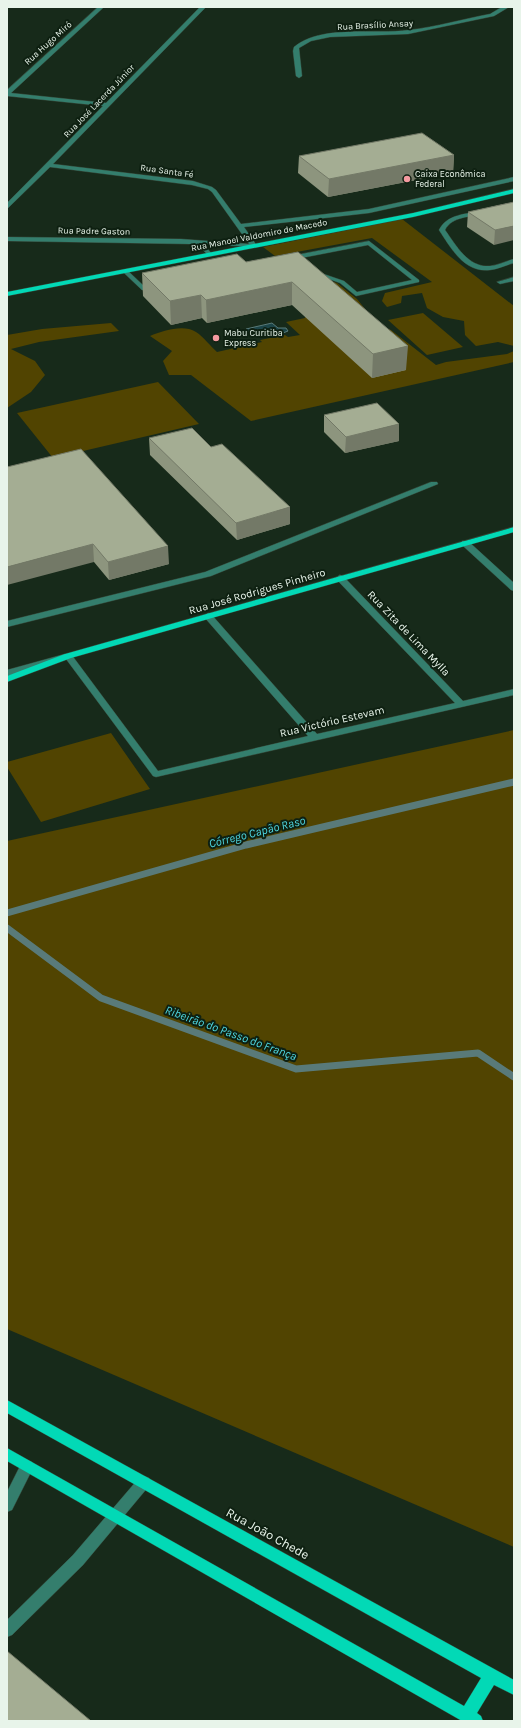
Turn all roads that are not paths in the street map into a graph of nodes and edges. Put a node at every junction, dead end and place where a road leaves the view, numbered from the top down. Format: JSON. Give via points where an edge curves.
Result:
{"nodes":[{"id":1,"x":100,"y":7,"type":"edge"},
{"id":2,"x":203,"y":7,"type":"edge"},
{"id":3,"x":506,"y":7,"type":"edge"},
{"id":4,"x":298,"y":76,"type":"dead end"},
{"id":5,"x":7,"y":93,"type":"edge"},
{"id":6,"x":107,"y":105,"type":"junction"},
{"id":7,"x":48,"y":165,"type":"junction"},
{"id":8,"x":514,"y":179,"type":"edge"},
{"id":9,"x":514,"y":192,"type":"edge"},
{"id":10,"x":7,"y":207,"type":"edge"},
{"id":11,"x":492,"y":210,"type":"edge"},
{"id":12,"x":240,"y":226,"type":"junction"},
{"id":13,"x":7,"y":239,"type":"edge"},
{"id":14,"x":181,"y":241,"type":"junction"},
{"id":15,"x":254,"y":246,"type":"junction"},
{"id":16,"x":208,"y":254,"type":"junction"},
{"id":17,"x":297,"y":257,"type":"junction"},
{"id":18,"x":283,"y":260,"type":"edge"},
{"id":19,"x":514,"y":261,"type":"edge"},
{"id":20,"x":125,"y":271,"type":"junction"},
{"id":21,"x":514,"y":279,"type":"edge"},
{"id":22,"x":500,"y":282,"type":"dead end"},
{"id":23,"x":144,"y":289,"type":"edge"},
{"id":24,"x":7,"y":294,"type":"edge"},
{"id":25,"x":434,"y":484,"type":"dead end"},
{"id":26,"x":514,"y":529,"type":"edge"},
{"id":27,"x":465,"y":543,"type":"junction"},
{"id":28,"x":340,"y":578,"type":"junction"},
{"id":29,"x":514,"y":588,"type":"edge"},
{"id":30,"x":208,"y":616,"type":"junction"},
{"id":31,"x":7,"y":624,"type":"edge"},
{"id":32,"x":68,"y":656,"type":"junction"},
{"id":33,"x":7,"y":673,"type":"edge"},
{"id":34,"x":7,"y":679,"type":"edge"},
{"id":35,"x":514,"y":692,"type":"edge"},
{"id":36,"x":461,"y":704,"type":"junction"},
{"id":37,"x":315,"y":738,"type":"junction"},
{"id":38,"x":7,"y":1406,"type":"edge"},
{"id":39,"x":7,"y":1454,"type":"edge"},
{"id":40,"x":27,"y":1466,"type":"junction"},
{"id":41,"x":144,"y":1482,"type":"junction"},
{"id":42,"x":7,"y":1506,"type":"edge"},
{"id":43,"x":115,"y":1516,"type":"junction"},
{"id":44,"x":7,"y":1630,"type":"edge"},
{"id":45,"x":491,"y":1675,"type":"junction"},
{"id":46,"x":514,"y":1688,"type":"edge"},
{"id":47,"x":471,"y":1718,"type":"edge"}],
"edges":[{"from":1,"to":5,"type":"street","name":"Rua Hugo Miró"},
{"from":2,"to":6,"type":"street","name":"Rua José Lacerda Júnior"},
{"from":3,"to":4,"type":"street","name":"Rua Brasílio Ansay","via":[[492,15],[408,32],[330,35],[309,40],[297,47]]},
{"from":5,"to":6,"type":"street"},
{"from":6,"to":7,"type":"street","name":"Rua José Lacerda Júnior"},
{"from":7,"to":10,"type":"street","name":"Rua José Lacerda Júnior"},
{"from":7,"to":12,"type":"street","name":"Rua Santa Fé","via":[[202,185],[214,191]]},
{"from":8,"to":12,"type":"street","via":[[369,211]]},
{"from":9,"to":15,"type":"main road","name":"Rua Manoel Valdomiro de Macedo"},
{"from":11,"to":19,"type":"street","via":[[448,221],[442,230],[464,261],[474,267],[485,268]]},
{"from":12,"to":15,"type":"street","name":"Rua Santa Fé"},
{"from":13,"to":14,"type":"street","name":"Rua Padre Gaston"},
{"from":14,"to":15,"type":"street","name":"Rua Padre Gaston"},
{"from":14,"to":16,"type":"street","name":"Rua Padre Gaston","via":[[199,245]]},
{"from":15,"to":16,"type":"main road","name":"Rua Manoel Valdomiro de Macedo"},
{"from":16,"to":20,"type":"main road","name":"Rua Manoel Valdomiro de Macedo"},
{"from":17,"to":17,"type":"street","via":[[314,273],[342,282],[356,294],[417,281],[369,243]]},
{"from":17,"to":18,"type":"street"},
{"from":20,"to":23,"type":"street"},
{"from":20,"to":24,"type":"main road","name":"Rua Manoel Valdomiro de Macedo"},
{"from":21,"to":22,"type":"street"},
{"from":25,"to":31,"type":"street","via":[[208,574]]},
{"from":26,"to":27,"type":"main road","name":"Rua José Rodrigues Pinheiro"},
{"from":27,"to":28,"type":"main road","name":"Rua José Rodrigues Pinheiro"},
{"from":27,"to":29,"type":"street"},
{"from":28,"to":30,"type":"main road","name":"Rua José Rodrigues Pinheiro"},
{"from":28,"to":36,"type":"street","name":"Rua Zita de Lima Mylla"},
{"from":30,"to":32,"type":"main road","name":"Rua José Rodrigues Pinheiro"},
{"from":30,"to":37,"type":"street"},
{"from":32,"to":33,"type":"street"},
{"from":32,"to":34,"type":"main road","name":"Rua José Rodrigues Pinheiro"},
{"from":32,"to":37,"type":"street","name":"Rua Victório Estevam","via":[[156,774]]},
{"from":35,"to":36,"type":"street","name":"Rua Victório Estevam"},
{"from":36,"to":37,"type":"street","name":"Rua Victório Estevam"},
{"from":38,"to":41,"type":"main road","name":"Rua João Chede"},
{"from":39,"to":40,"type":"main road"},
{"from":40,"to":42,"type":"street"},
{"from":40,"to":43,"type":"main road"},
{"from":41,"to":43,"type":"street"},
{"from":41,"to":45,"type":"main road","name":"Rua João Chede"},
{"from":43,"to":44,"type":"street","via":[[78,1560]]},
{"from":43,"to":47,"type":"main road"},
{"from":45,"to":46,"type":"main road","name":"Rua João Chede"},
{"from":45,"to":47,"type":"main road"}]}
